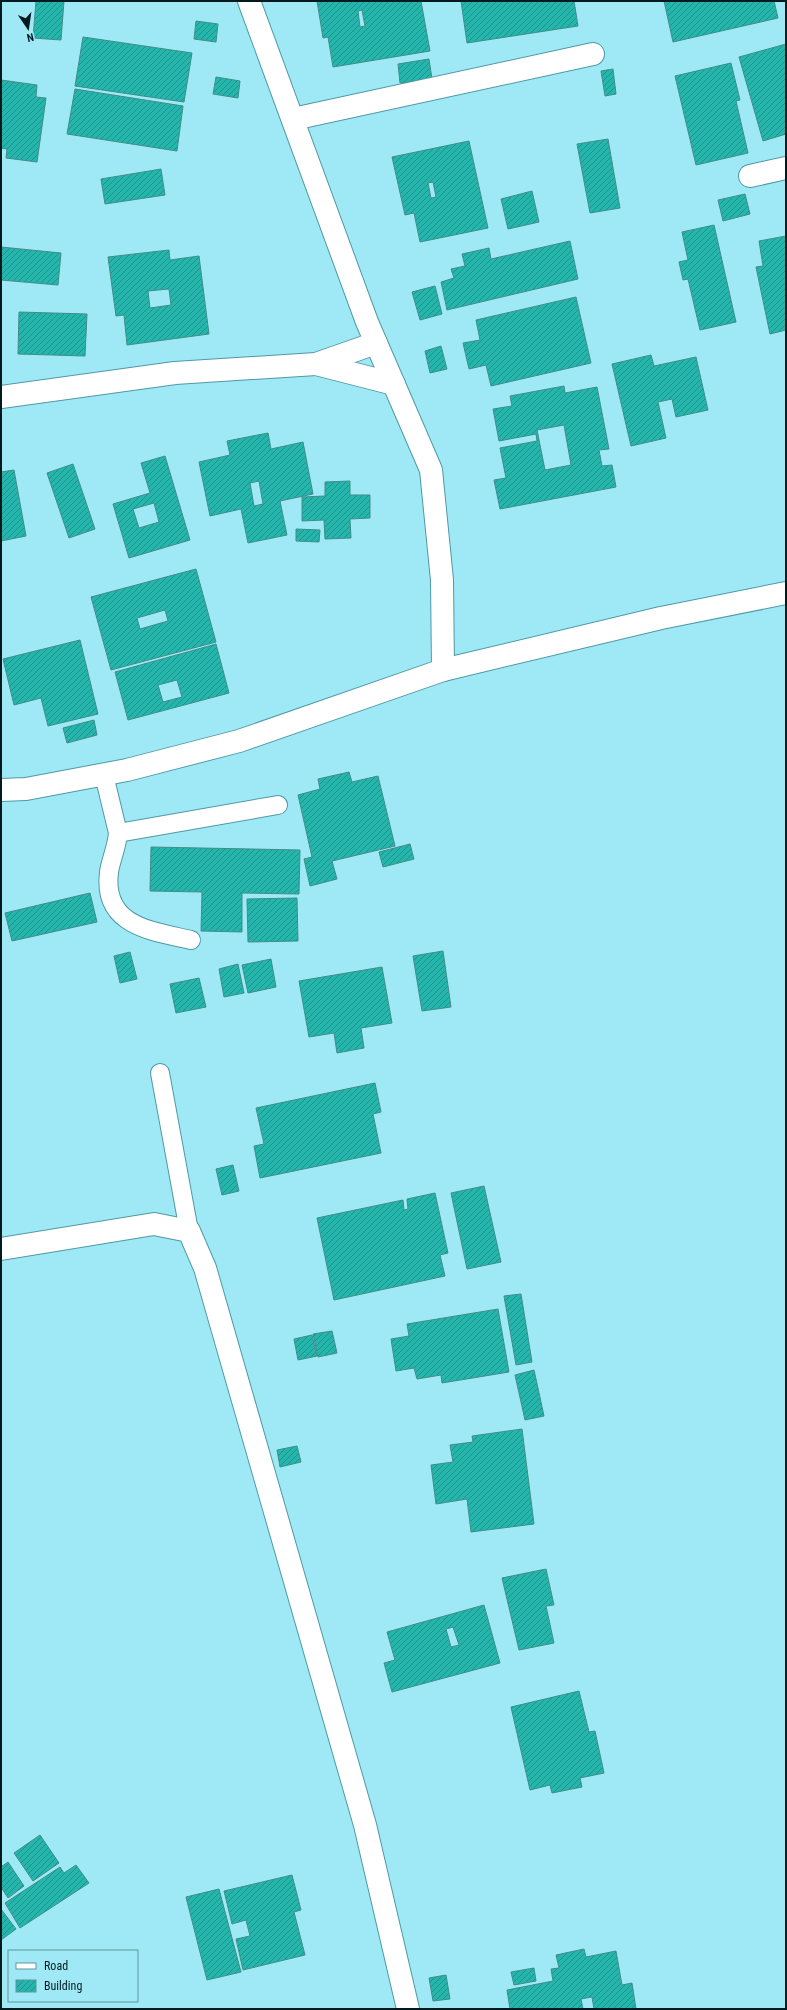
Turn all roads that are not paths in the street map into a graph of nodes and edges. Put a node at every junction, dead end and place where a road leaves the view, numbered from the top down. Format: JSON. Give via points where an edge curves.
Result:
{"nodes":[{"id":1,"x":250,"y":1,"type":"edge"},
{"id":2,"x":593,"y":54,"type":"dead end"},
{"id":3,"x":293,"y":119,"type":"junction"},
{"id":4,"x":786,"y":168,"type":"edge"},
{"id":5,"x":750,"y":176,"type":"dead end"},
{"id":6,"x":376,"y":343,"type":"junction"},
{"id":7,"x":316,"y":364,"type":"junction"},
{"id":8,"x":394,"y":384,"type":"junction"},
{"id":9,"x":1,"y":397,"type":"edge"},
{"id":10,"x":786,"y":593,"type":"edge"},
{"id":11,"x":443,"y":670,"type":"junction"},
{"id":12,"x":104,"y":775,"type":"junction"},
{"id":13,"x":1,"y":790,"type":"edge"},
{"id":14,"x":278,"y":805,"type":"dead end"},
{"id":15,"x":118,"y":833,"type":"junction"},
{"id":16,"x":191,"y":940,"type":"dead end"},
{"id":17,"x":160,"y":1073,"type":"dead end"},
{"id":18,"x":189,"y":1230,"type":"junction"},
{"id":19,"x":1,"y":1249,"type":"edge"},
{"id":20,"x":408,"y":2009,"type":"edge"}],
"edges":[{"from":1,"to":3,"type":"street"},
{"from":2,"to":3,"type":"street"},
{"from":3,"to":6,"type":"street","via":[[366,322]]},
{"from":4,"to":5,"type":"street"},
{"from":6,"to":7,"type":"street"},
{"from":6,"to":8,"type":"street"},
{"from":7,"to":8,"type":"street"},
{"from":7,"to":9,"type":"street","via":[[175,373]]},
{"from":8,"to":11,"type":"street","via":[[431,470],[442,580]]},
{"from":10,"to":11,"type":"street","via":[[661,618]]},
{"from":11,"to":12,"type":"street","via":[[239,740]]},
{"from":12,"to":13,"type":"street","via":[[26,789]]},
{"from":12,"to":15,"type":"lane"},
{"from":14,"to":15,"type":"lane"},
{"from":15,"to":16,"type":"lane","via":[[109,873],[114,905],[127,921],[147,930]]},
{"from":17,"to":18,"type":"lane"},
{"from":18,"to":19,"type":"street","via":[[154,1224]]},
{"from":18,"to":20,"type":"street","via":[[205,1268],[363,1817]]}]}
